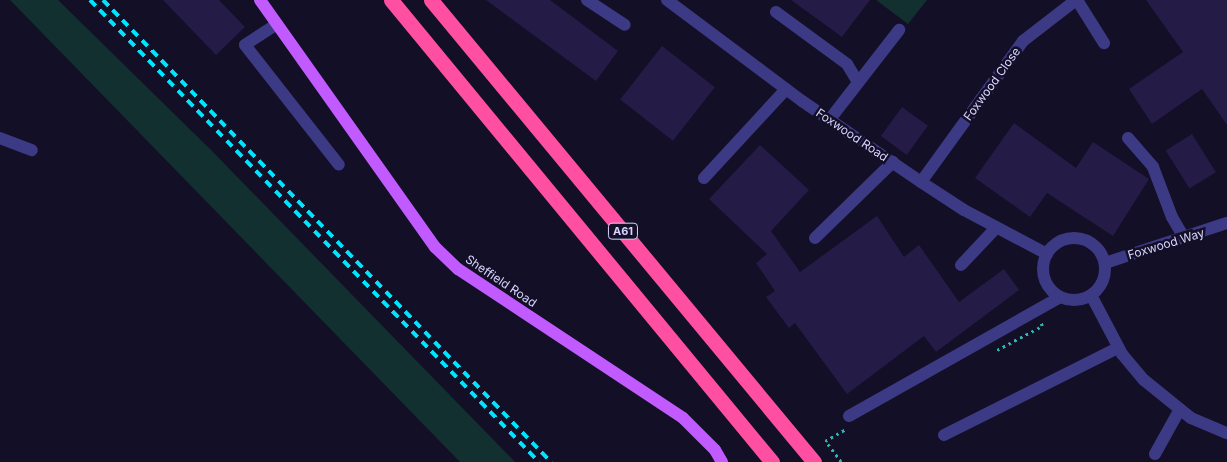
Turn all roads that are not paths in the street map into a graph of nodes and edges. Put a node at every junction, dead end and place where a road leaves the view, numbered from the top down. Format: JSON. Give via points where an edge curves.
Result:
{"nodes":[{"id":1,"x":260,"y":0,"type":"edge"},
{"id":2,"x":392,"y":0,"type":"edge"},
{"id":3,"x":431,"y":0,"type":"edge"},
{"id":4,"x":587,"y":0,"type":"edge"},
{"id":5,"x":667,"y":0,"type":"edge"},
{"id":6,"x":1076,"y":0,"type":"edge"},
{"id":7,"x":776,"y":12,"type":"dead end"},
{"id":8,"x":276,"y":24,"type":"junction"},
{"id":9,"x":625,"y":25,"type":"dead end"},
{"id":10,"x":899,"y":30,"type":"dead end"},
{"id":11,"x":1104,"y":43,"type":"dead end"},
{"id":12,"x":858,"y":82,"type":"junction"},
{"id":13,"x":786,"y":89,"type":"junction"},
{"id":14,"x":830,"y":119,"type":"junction"},
{"id":15,"x":0,"y":138,"type":"edge"},
{"id":16,"x":1128,"y":138,"type":"dead end"},
{"id":17,"x":32,"y":150,"type":"dead end"},
{"id":18,"x":893,"y":162,"type":"junction"},
{"id":19,"x":339,"y":165,"type":"dead end"},
{"id":20,"x":704,"y":178,"type":"dead end"},
{"id":21,"x":921,"y":182,"type":"junction"},
{"id":22,"x":1227,"y":223,"type":"edge"},
{"id":23,"x":996,"y":228,"type":"junction"},
{"id":24,"x":815,"y":238,"type":"dead end"},
{"id":25,"x":1184,"y":238,"type":"junction"},
{"id":26,"x":1047,"y":254,"type":"junction"},
{"id":27,"x":1105,"y":263,"type":"junction"},
{"id":28,"x":961,"y":265,"type":"dead end"},
{"id":29,"x":1092,"y":295,"type":"junction"},
{"id":30,"x":1060,"y":297,"type":"junction"},
{"id":31,"x":1118,"y":348,"type":"junction"},
{"id":32,"x":1180,"y":409,"type":"junction"},
{"id":33,"x":849,"y":416,"type":"dead end"},
{"id":34,"x":1227,"y":433,"type":"edge"},
{"id":35,"x":944,"y":435,"type":"dead end"},
{"id":36,"x":1155,"y":454,"type":"dead end"},
{"id":37,"x":722,"y":462,"type":"edge"},
{"id":38,"x":772,"y":462,"type":"edge"},
{"id":39,"x":814,"y":462,"type":"edge"}],
"edges":[{"from":1,"to":8,"type":"main road","name":"Sheffield Road"},
{"from":2,"to":38,"type":"highway","number":"A61"},
{"from":3,"to":39,"type":"highway","number":"A61"},
{"from":4,"to":9,"type":"street"},
{"from":5,"to":13,"type":"street","name":"Foxwood Road"},
{"from":6,"to":11,"type":"street","name":"Foxwood Close"},
{"from":6,"to":21,"type":"street","name":"Foxwood Close","via":[[1023,41]]},
{"from":7,"to":12,"type":"street","via":[[847,64]]},
{"from":8,"to":19,"type":"street","via":[[244,45]]},
{"from":8,"to":37,"type":"main road","name":"Sheffield Road","via":[[435,248],[458,269],[683,418],[715,450]]},
{"from":10,"to":12,"type":"street"},
{"from":12,"to":14,"type":"street"},
{"from":13,"to":14,"type":"street","name":"Foxwood Road"},
{"from":13,"to":20,"type":"street"},
{"from":14,"to":18,"type":"street","name":"Foxwood Road"},
{"from":15,"to":17,"type":"street"},
{"from":16,"to":25,"type":"street","via":[[1153,167],[1172,217]]},
{"from":18,"to":21,"type":"street","name":"Foxwood Road"},
{"from":18,"to":24,"type":"street"},
{"from":21,"to":23,"type":"street","name":"Foxwood Road"},
{"from":22,"to":25,"type":"street","name":"Foxwood Way"},
{"from":23,"to":26,"type":"street","name":"Foxwood Road"},
{"from":23,"to":28,"type":"street"},
{"from":25,"to":27,"type":"street","name":"Foxwood Way"},
{"from":26,"to":27,"type":"street","via":[[1054,246],[1074,238],[1094,245]]},
{"from":26,"to":30,"type":"street","via":[[1043,273],[1046,283]]},
{"from":27,"to":29,"type":"street","via":[[1103,281]]},
{"from":29,"to":30,"type":"street","via":[[1076,300]]},
{"from":29,"to":31,"type":"street"},
{"from":30,"to":33,"type":"street"},
{"from":31,"to":32,"type":"street","via":[[1144,380]]},
{"from":31,"to":35,"type":"street"},
{"from":32,"to":34,"type":"street","via":[[1191,418]]},
{"from":32,"to":36,"type":"street"}]}
